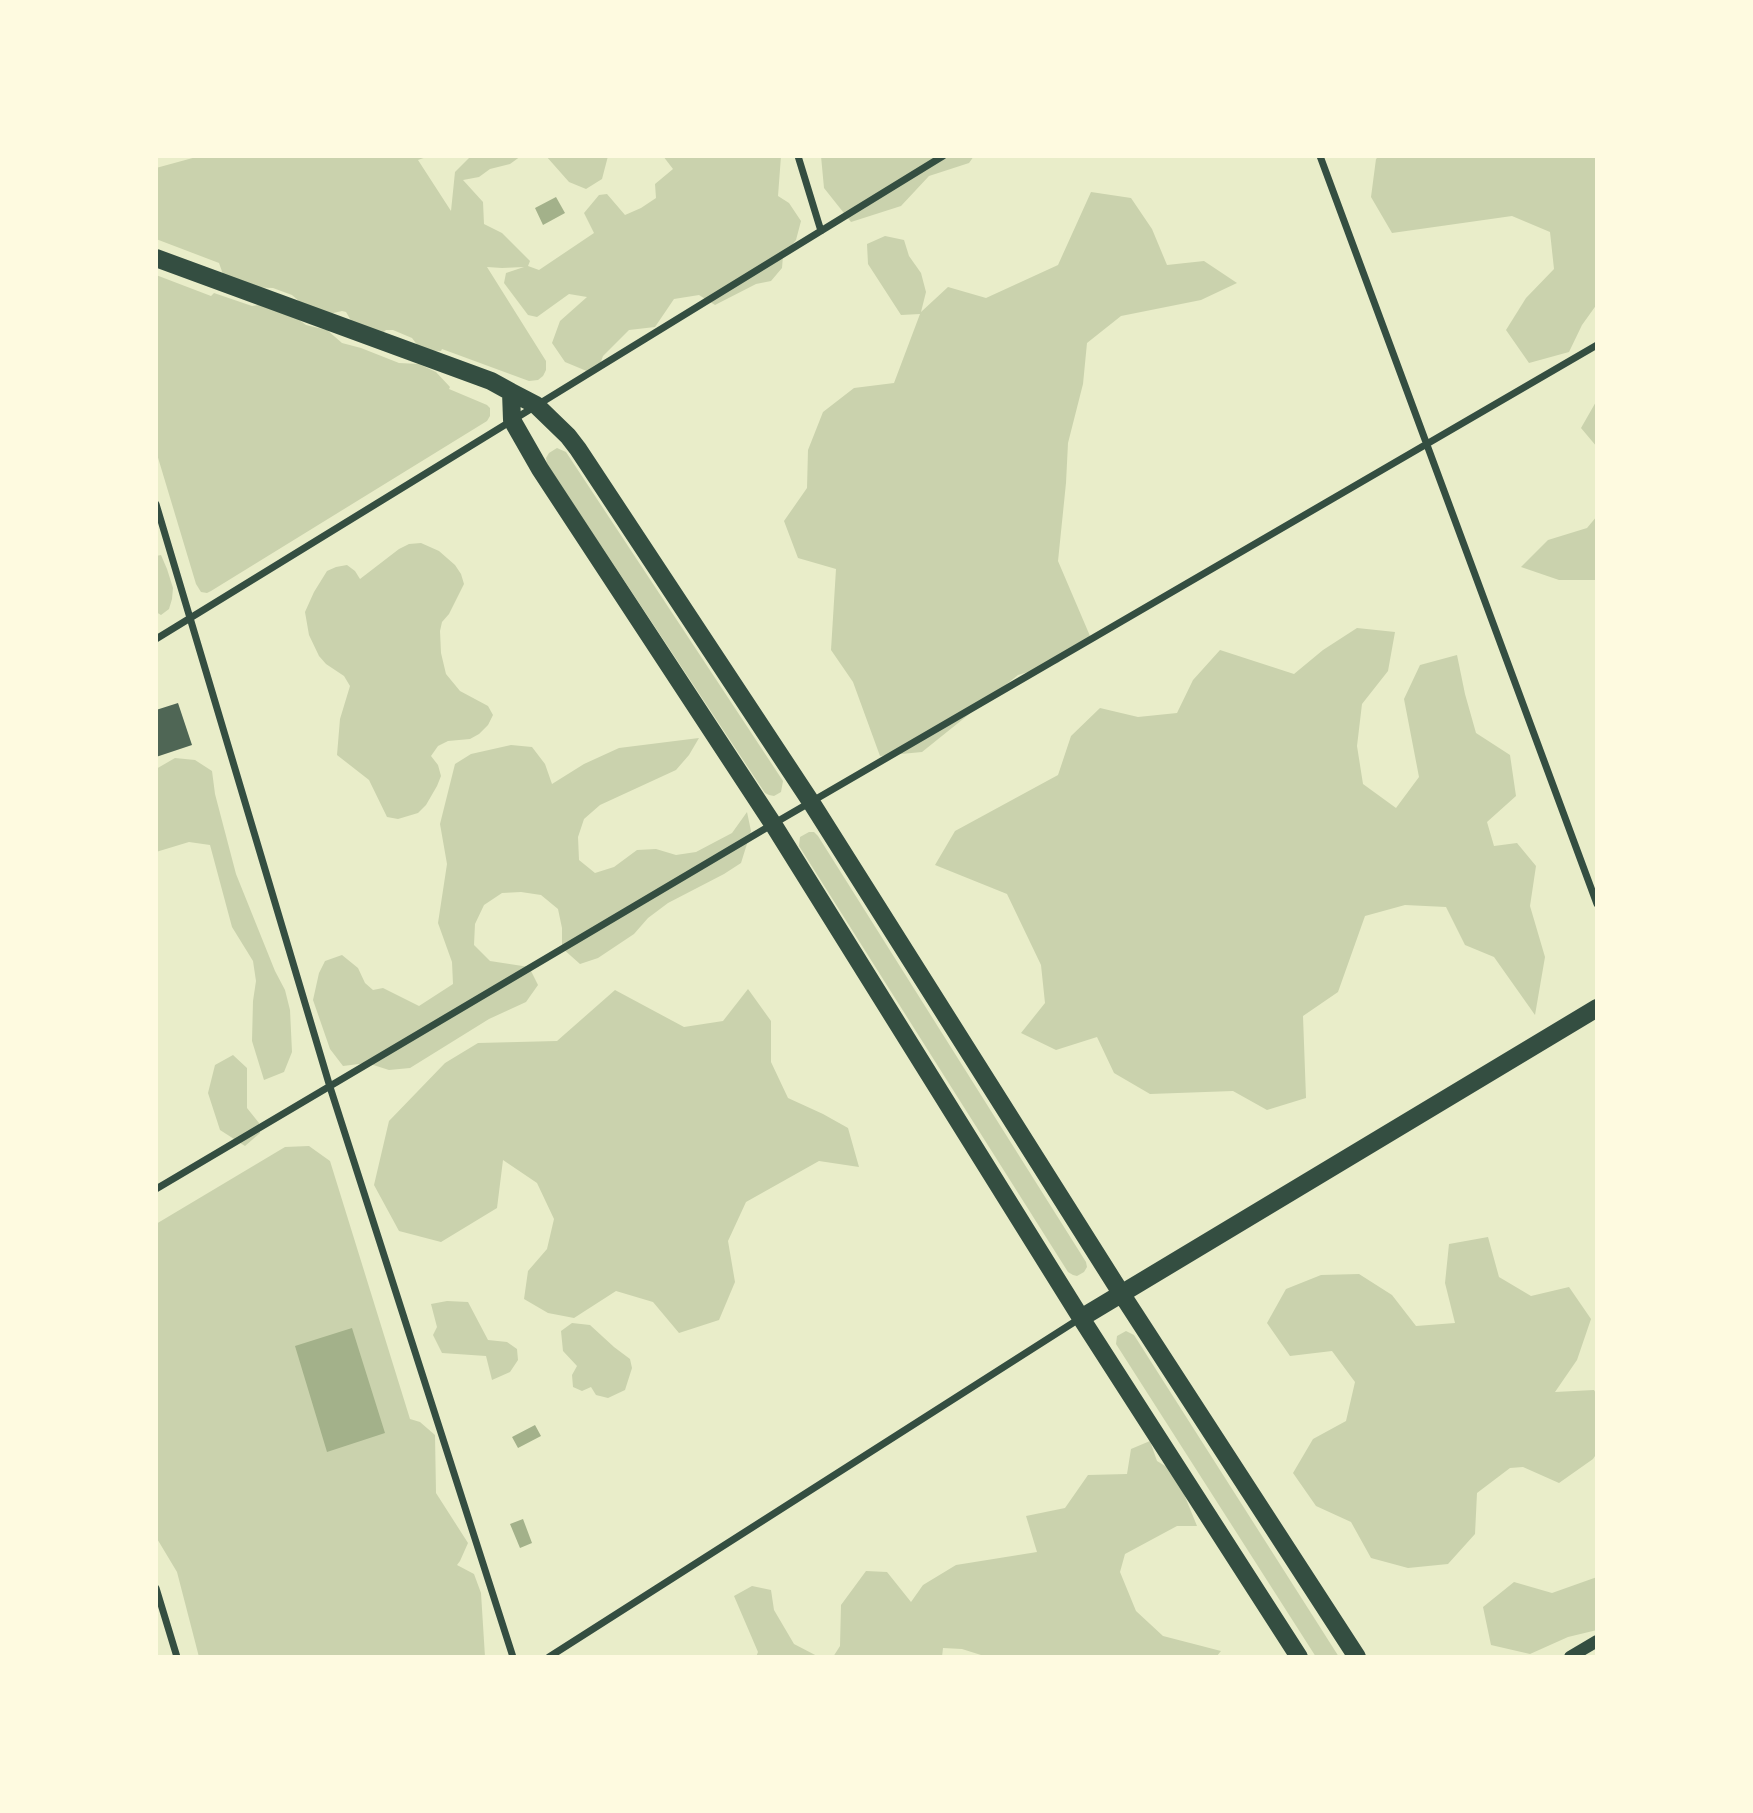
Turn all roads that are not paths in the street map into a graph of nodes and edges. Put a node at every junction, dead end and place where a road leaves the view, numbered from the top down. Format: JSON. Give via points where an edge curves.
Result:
{"nodes":[{"id":1,"x":798,"y":156,"type":"edge"},
{"id":2,"x":943,"y":156,"type":"edge"},
{"id":3,"x":1320,"y":156,"type":"edge"},
{"id":4,"x":821,"y":231,"type":"junction"},
{"id":5,"x":156,"y":258,"type":"edge"},
{"id":6,"x":1597,"y":345,"type":"edge"},
{"id":7,"x":511,"y":392,"type":"junction"},
{"id":8,"x":536,"y":405,"type":"junction"},
{"id":9,"x":512,"y":420,"type":"junction"},
{"id":10,"x":1427,"y":445,"type":"junction"},
{"id":11,"x":156,"y":504,"type":"edge"},
{"id":12,"x":190,"y":618,"type":"junction"},
{"id":13,"x":156,"y":639,"type":"edge"},
{"id":14,"x":811,"y":802,"type":"junction"},
{"id":15,"x":774,"y":824,"type":"junction"},
{"id":16,"x":1597,"y":904,"type":"edge"},
{"id":17,"x":1597,"y":1008,"type":"edge"},
{"id":18,"x":330,"y":1087,"type":"junction"},
{"id":19,"x":156,"y":1189,"type":"edge"},
{"id":20,"x":1121,"y":1293,"type":"junction"},
{"id":21,"x":1081,"y":1318,"type":"junction"},
{"id":22,"x":156,"y":1588,"type":"edge"},
{"id":23,"x":1597,"y":1641,"type":"edge"},
{"id":24,"x":177,"y":1657,"type":"edge"},
{"id":25,"x":513,"y":1657,"type":"edge"},
{"id":26,"x":549,"y":1657,"type":"edge"},
{"id":27,"x":1299,"y":1657,"type":"edge"},
{"id":28,"x":1357,"y":1657,"type":"edge"},
{"id":29,"x":1570,"y":1657,"type":"edge"}],
"edges":[{"from":1,"to":4,"type":"street"},
{"from":2,"to":4,"type":"street"},
{"from":3,"to":10,"type":"street"},
{"from":4,"to":8,"type":"street"},
{"from":5,"to":7,"type":"main road"},
{"from":6,"to":10,"type":"street"},
{"from":7,"to":8,"type":"main road"},
{"from":7,"to":9,"type":"main road"},
{"from":8,"to":9,"type":"street"},
{"from":8,"to":14,"type":"main road","via":[[578,449]]},
{"from":9,"to":12,"type":"street"},
{"from":9,"to":15,"type":"main road"},
{"from":10,"to":14,"type":"street"},
{"from":10,"to":16,"type":"street"},
{"from":11,"to":12,"type":"street"},
{"from":12,"to":13,"type":"street"},
{"from":12,"to":18,"type":"street"},
{"from":14,"to":15,"type":"street"},
{"from":14,"to":20,"type":"main road"},
{"from":15,"to":18,"type":"street"},
{"from":15,"to":21,"type":"main road"},
{"from":17,"to":20,"type":"main road"},
{"from":18,"to":19,"type":"street"},
{"from":18,"to":25,"type":"street"},
{"from":20,"to":21,"type":"main road"},
{"from":20,"to":28,"type":"main road"},
{"from":21,"to":26,"type":"street"},
{"from":21,"to":27,"type":"main road"},
{"from":22,"to":24,"type":"street"},
{"from":23,"to":29,"type":"street"}]}
